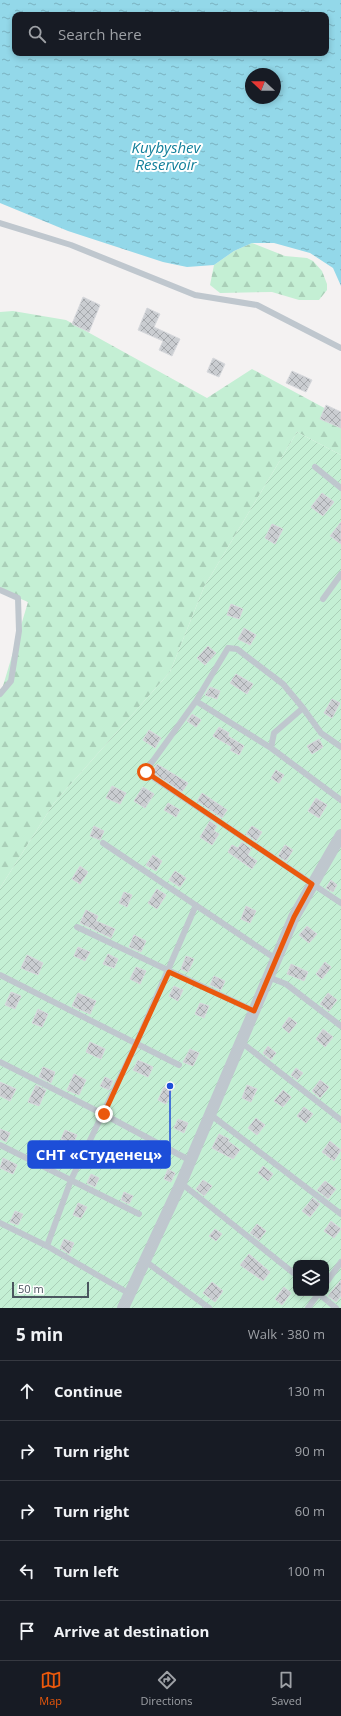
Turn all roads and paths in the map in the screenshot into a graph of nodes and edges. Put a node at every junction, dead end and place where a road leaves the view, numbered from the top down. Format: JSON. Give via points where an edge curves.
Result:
{"nodes":[{"id":1,"x":0,"y":223,"type":"edge"},
{"id":2,"x":341,"y":348,"type":"edge"},
{"id":3,"x":315,"y":467,"type":"dead end"},
{"id":4,"x":341,"y":488,"type":"edge"},
{"id":5,"x":341,"y":574,"type":"edge"},
{"id":6,"x":0,"y":590,"type":"edge"},
{"id":7,"x":322,"y":599,"type":"dead end"},
{"id":8,"x":0,"y":694,"type":"edge"},
{"id":9,"x":196,"y":701,"type":"junction"},
{"id":10,"x":303,"y":708,"type":"junction"},
{"id":11,"x":341,"y":747,"type":"edge"},
{"id":12,"x":271,"y":748,"type":"junction"},
{"id":13,"x":341,"y":800,"type":"edge"},
{"id":14,"x":341,"y":835,"type":"edge"},
{"id":15,"x":103,"y":844,"type":"dead end"},
{"id":16,"x":312,"y":884,"type":"junction"},
{"id":17,"x":341,"y":903,"type":"edge"},
{"id":18,"x":196,"y":905,"type":"junction"},
{"id":19,"x":77,"y":927,"type":"dead end"},
{"id":20,"x":276,"y":959,"type":"junction"},
{"id":21,"x":169,"y":972,"type":"junction"},
{"id":22,"x":0,"y":975,"type":"edge"},
{"id":23,"x":268,"y":978,"type":"junction"},
{"id":24,"x":254,"y":1011,"type":"junction"},
{"id":25,"x":341,"y":1026,"type":"edge"},
{"id":26,"x":241,"y":1042,"type":"junction"},
{"id":27,"x":136,"y":1044,"type":"junction"},
{"id":28,"x":0,"y":1062,"type":"edge"},
{"id":29,"x":180,"y":1065,"type":"dead end"},
{"id":30,"x":104,"y":1114,"type":"junction"},
{"id":31,"x":210,"y":1114,"type":"junction"},
{"id":32,"x":341,"y":1120,"type":"edge"},
{"id":33,"x":0,"y":1144,"type":"edge"},
{"id":34,"x":191,"y":1161,"type":"junction"},
{"id":35,"x":71,"y":1180,"type":"junction"},
{"id":36,"x":181,"y":1184,"type":"junction"},
{"id":37,"x":139,"y":1214,"type":"dead end"},
{"id":38,"x":341,"y":1214,"type":"edge"},
{"id":39,"x":0,"y":1223,"type":"edge"},
{"id":40,"x":47,"y":1246,"type":"junction"},
{"id":41,"x":145,"y":1262,"type":"junction"},
{"id":42,"x":341,"y":1262,"type":"edge"},
{"id":43,"x":293,"y":1273,"type":"edge"},
{"id":44,"x":329,"y":1279,"type":"edge"},
{"id":45,"x":130,"y":1294,"type":"junction"},
{"id":46,"x":316,"y":1296,"type":"edge"},
{"id":47,"x":322,"y":1296,"type":"edge"},
{"id":48,"x":123,"y":1308,"type":"edge"},
{"id":49,"x":209,"y":1308,"type":"edge"},
{"id":50,"x":308,"y":1308,"type":"edge"},
{"id":51,"x":336,"y":1308,"type":"edge"}],
"edges":[{"from":1,"to":2,"type":"lane","via":[[71,245],[195,296],[257,305]]},
{"from":3,"to":4,"type":"lane"},
{"from":5,"to":7,"type":"lane"},
{"from":6,"to":8,"type":"lane","via":[[18,598],[19,631],[11,681]]},
{"from":9,"to":10,"type":"lane","via":[[228,648],[237,649],[283,684]]},
{"from":9,"to":12,"type":"lane"},
{"from":9,"to":16,"type":"lane","via":[[146,772]]},
{"from":10,"to":11,"type":"lane","via":[[321,734]]},
{"from":10,"to":12,"type":"lane","via":[[274,733]]},
{"from":12,"to":13,"type":"lane"},
{"from":14,"to":16,"type":"street"},
{"from":15,"to":18,"type":"lane"},
{"from":16,"to":17,"type":"lane"},
{"from":16,"to":20,"type":"street"},
{"from":18,"to":20,"type":"lane"},
{"from":18,"to":21,"type":"lane"},
{"from":19,"to":21,"type":"lane"},
{"from":20,"to":23,"type":"street"},
{"from":21,"to":24,"type":"lane"},
{"from":21,"to":27,"type":"lane"},
{"from":22,"to":27,"type":"lane"},
{"from":23,"to":24,"type":"street"},
{"from":23,"to":25,"type":"lane","via":[[286,984]]},
{"from":24,"to":26,"type":"street"},
{"from":26,"to":31,"type":"street"},
{"from":26,"to":32,"type":"lane"},
{"from":27,"to":29,"type":"lane"},
{"from":27,"to":30,"type":"lane"},
{"from":28,"to":30,"type":"lane"},
{"from":30,"to":34,"type":"lane"},
{"from":30,"to":35,"type":"lane"},
{"from":31,"to":34,"type":"street"},
{"from":31,"to":38,"type":"lane"},
{"from":33,"to":35,"type":"lane"},
{"from":34,"to":36,"type":"street"},
{"from":35,"to":37,"type":"lane"},
{"from":35,"to":40,"type":"lane"},
{"from":36,"to":41,"type":"street"},
{"from":36,"to":43,"type":"lane"},
{"from":39,"to":40,"type":"lane"},
{"from":40,"to":45,"type":"lane"},
{"from":41,"to":45,"type":"street"},
{"from":41,"to":49,"type":"lane"},
{"from":42,"to":44,"type":"lane"},
{"from":45,"to":48,"type":"street"},
{"from":46,"to":50,"type":"lane"},
{"from":47,"to":51,"type":"lane"}]}
